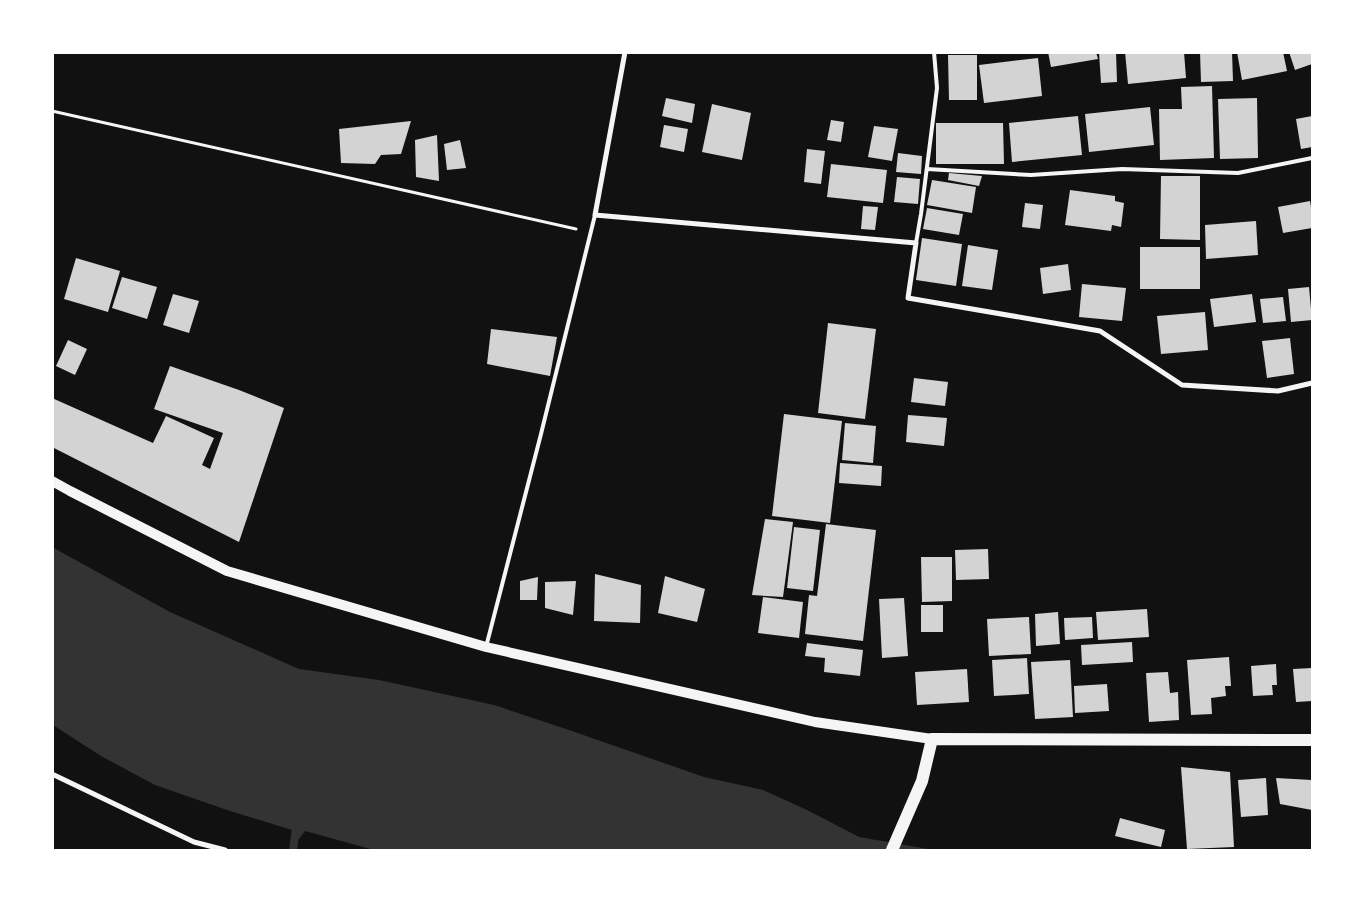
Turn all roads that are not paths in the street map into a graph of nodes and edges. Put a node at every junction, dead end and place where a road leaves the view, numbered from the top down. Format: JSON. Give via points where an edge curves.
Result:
{"nodes":[{"id":1,"x":625,"y":52,"type":"edge"},
{"id":2,"x":934,"y":52,"type":"edge"},
{"id":3,"x":1312,"y":158,"type":"edge"},
{"id":4,"x":927,"y":169,"type":"junction"},
{"id":5,"x":595,"y":216,"type":"junction"},
{"id":6,"x":916,"y":243,"type":"junction"},
{"id":7,"x":1312,"y":383,"type":"edge"},
{"id":8,"x":52,"y":481,"type":"edge"},
{"id":9,"x":486,"y":647,"type":"junction"},
{"id":10,"x":932,"y":739,"type":"junction"},
{"id":11,"x":1312,"y":740,"type":"edge"},
{"id":12,"x":52,"y":774,"type":"edge"},
{"id":13,"x":225,"y":850,"type":"edge"},
{"id":14,"x":892,"y":850,"type":"edge"}],
"edges":[{"from":1,"to":5,"type":"street"},
{"from":2,"to":4,"type":"lane","via":[[937,88]]},
{"from":3,"to":4,"type":"lane","via":[[1238,173],[1122,169],[1031,175]]},
{"from":4,"to":6,"type":"lane"},
{"from":5,"to":6,"type":"street"},
{"from":5,"to":9,"type":"lane"},
{"from":6,"to":7,"type":"street","via":[[908,298],[1100,331],[1182,385],[1278,391]]},
{"from":8,"to":9,"type":"main road","via":[[227,571]]},
{"from":9,"to":10,"type":"main road","via":[[815,722]]},
{"from":10,"to":11,"type":"main road"},
{"from":10,"to":14,"type":"main road","via":[[922,781]]},
{"from":12,"to":13,"type":"street","via":[[194,842]]}]}
